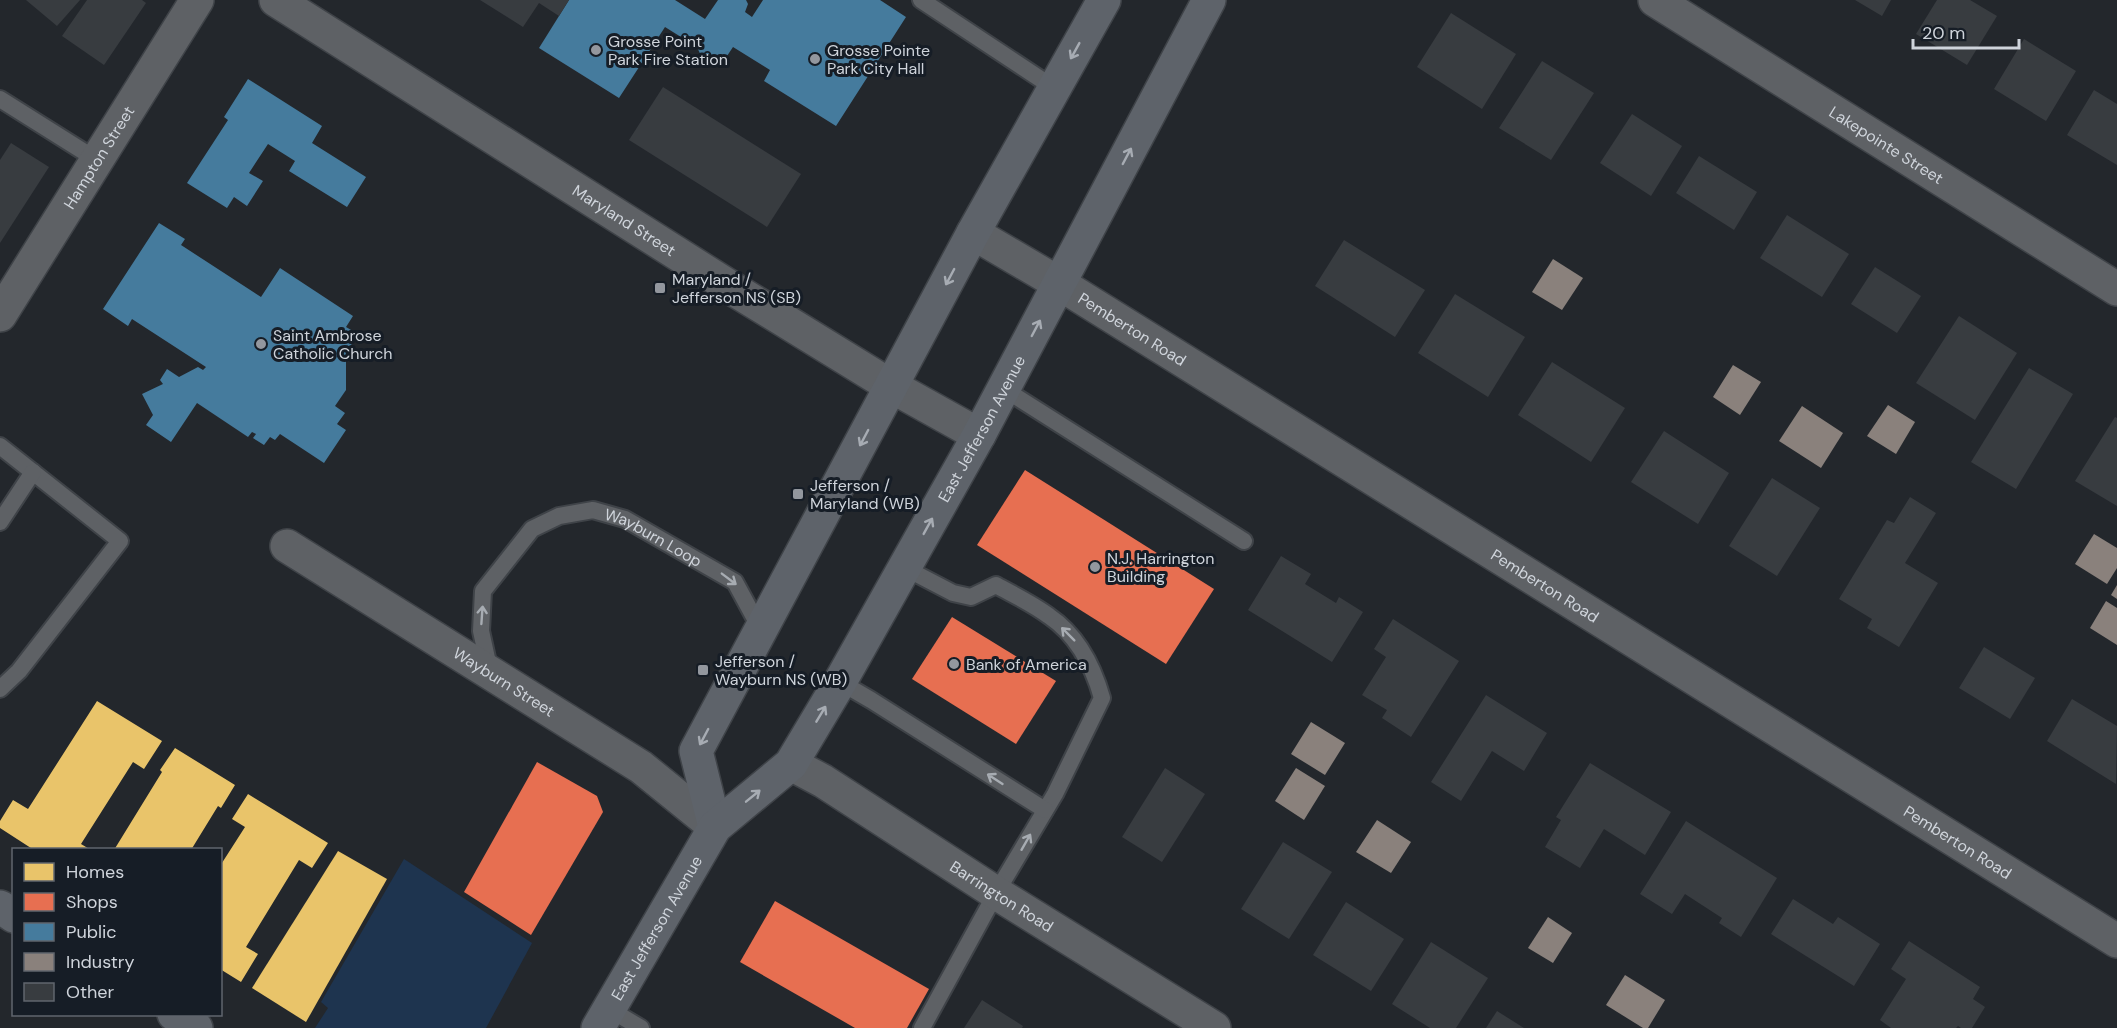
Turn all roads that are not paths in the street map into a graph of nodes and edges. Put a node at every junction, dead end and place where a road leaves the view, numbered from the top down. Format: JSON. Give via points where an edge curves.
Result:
{"nodes":[{"id":1,"x":197,"y":0,"type":"edge"},
{"id":2,"x":921,"y":0,"type":"edge"},
{"id":3,"x":1104,"y":0,"type":"edge"},
{"id":4,"x":1209,"y":0,"type":"edge"},
{"id":5,"x":1655,"y":0,"type":"edge"},
{"id":6,"x":284,"y":2,"type":"edge"},
{"id":7,"x":1054,"y":88,"type":"junction"},
{"id":8,"x":0,"y":99,"type":"edge"},
{"id":9,"x":97,"y":160,"type":"junction"},
{"id":10,"x":973,"y":233,"type":"junction"},
{"id":11,"x":1060,"y":284,"type":"junction"},
{"id":12,"x":2117,"y":289,"type":"edge"},
{"id":13,"x":0,"y":315,"type":"edge"},
{"id":14,"x":891,"y":387,"type":"junction"},
{"id":15,"x":1004,"y":389,"type":"junction"},
{"id":16,"x":979,"y":435,"type":"junction"},
{"id":17,"x":0,"y":446,"type":"edge"},
{"id":18,"x":33,"y":472,"type":"junction"},
{"id":19,"x":0,"y":522,"type":"edge"},
{"id":20,"x":1244,"y":541,"type":"dead end"},
{"id":21,"x":287,"y":546,"type":"dead end"},
{"id":22,"x":904,"y":568,"type":"junction"},
{"id":23,"x":761,"y":630,"type":"junction"},
{"id":24,"x":490,"y":673,"type":"junction"},
{"id":25,"x":840,"y":682,"type":"junction"},
{"id":26,"x":0,"y":689,"type":"edge"},
{"id":27,"x":791,"y":764,"type":"junction"},
{"id":28,"x":1045,"y":810,"type":"junction"},
{"id":29,"x":715,"y":827,"type":"junction"},
{"id":30,"x":996,"y":893,"type":"junction"},
{"id":31,"x":2117,"y":941,"type":"edge"},
{"id":32,"x":177,"y":1016,"type":"edge"},
{"id":33,"x":603,"y":1018,"type":"edge"},
{"id":34,"x":196,"y":1028,"type":"edge"},
{"id":35,"x":641,"y":1028,"type":"edge"},
{"id":36,"x":922,"y":1028,"type":"edge"},
{"id":37,"x":1214,"y":1028,"type":"edge"}],
"edges":[{"from":1,"to":9,"type":"street","name":"Hampton Street"},
{"from":2,"to":7,"type":"lane"},
{"from":3,"to":7,"type":"main road","one_way":true},
{"from":11,"to":4,"type":"main road","name":"East Jefferson Avenue","one_way":true},
{"from":5,"to":12,"type":"street","name":"Lakepointe Street"},
{"from":6,"to":14,"type":"street","name":"Maryland Street"},
{"from":7,"to":10,"type":"main road"},
{"from":8,"to":9,"type":"lane"},
{"from":9,"to":13,"type":"street","name":"Hampton Street"},
{"from":10,"to":11,"type":"street","name":"Pemberton Road"},
{"from":10,"to":14,"type":"main road","one_way":true},
{"from":15,"to":11,"type":"main road","name":"East Jefferson Avenue","one_way":true},
{"from":11,"to":31,"type":"street","name":"Pemberton Road"},
{"from":14,"to":16,"type":"street","name":"Maryland Street"},
{"from":14,"to":23,"type":"main road","one_way":true},
{"from":15,"to":16,"type":"main road","name":"East Jefferson Avenue"},
{"from":15,"to":20,"type":"lane"},
{"from":22,"to":16,"type":"main road","name":"East Jefferson Avenue","one_way":true},
{"from":17,"to":18,"type":"lane"},
{"from":18,"to":19,"type":"lane"},
{"from":18,"to":26,"type":"lane","via":[[120,541],[19,671]]},
{"from":21,"to":24,"type":"street","name":"Wayburn Street"},
{"from":22,"to":25,"type":"main road","name":"East Jefferson Avenue"},
{"from":28,"to":22,"type":"lane","one_way":true,"via":[[1102,698],[1080,646],[1051,617],[996,585],[971,597],[953,593]]},
{"from":24,"to":23,"type":"lane","name":"Wayburn Loop","one_way":true,"via":[[481,631],[483,591],[532,529],[559,516],[593,510],[625,519],[735,582]]},
{"from":23,"to":29,"type":"main road","one_way":true,"via":[[696,751]]},
{"from":24,"to":29,"type":"street","name":"Wayburn Street","via":[[641,767]]},
{"from":27,"to":25,"type":"main road","name":"East Jefferson Avenue","one_way":true},
{"from":28,"to":25,"type":"lane","one_way":true},
{"from":29,"to":27,"type":"main road","name":"East Jefferson Avenue","one_way":true},
{"from":27,"to":30,"type":"street","name":"Barrington Road"},
{"from":30,"to":28,"type":"lane","one_way":true},
{"from":29,"to":33,"type":"main road","name":"East Jefferson Avenue"},
{"from":30,"to":36,"type":"lane"},
{"from":30,"to":37,"type":"street","name":"Barrington Road"},
{"from":32,"to":34,"type":"main road"},
{"from":33,"to":35,"type":"lane"}]}
